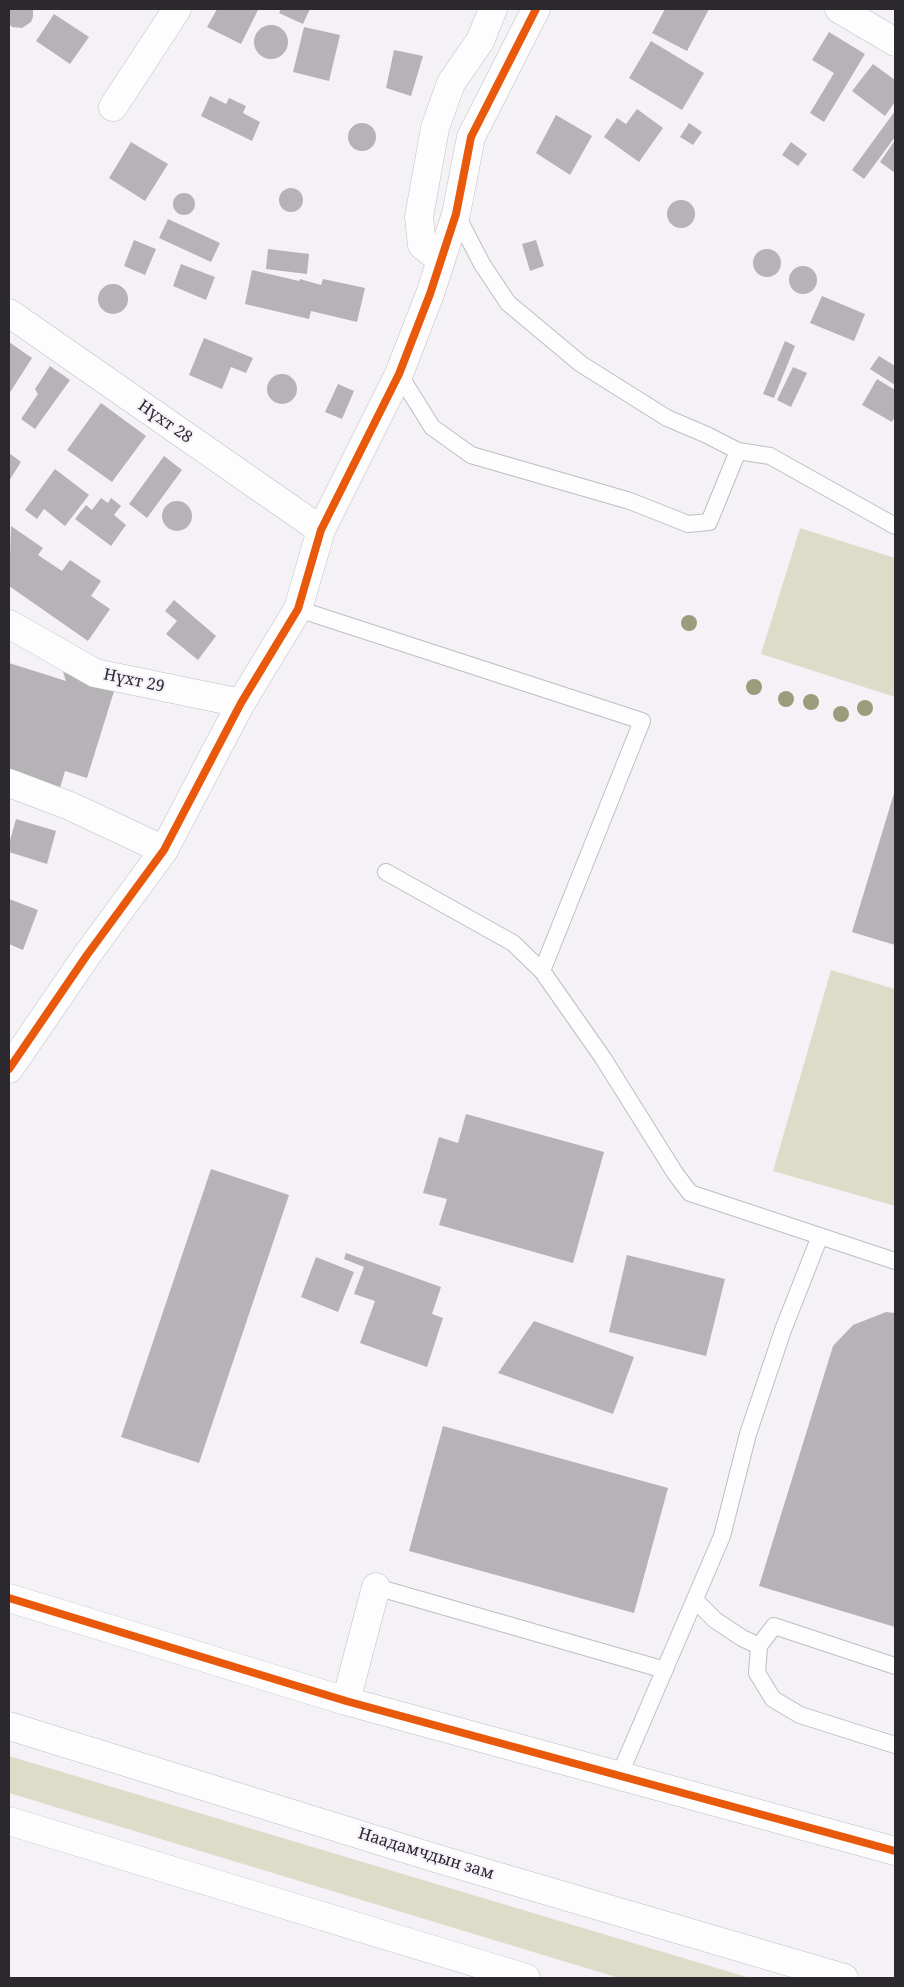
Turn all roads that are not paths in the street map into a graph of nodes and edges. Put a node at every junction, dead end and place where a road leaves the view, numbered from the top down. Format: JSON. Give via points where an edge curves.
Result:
{"nodes":[{"id":1,"x":177,"y":9,"type":"edge"},
{"id":2,"x":493,"y":9,"type":"edge"},
{"id":3,"x":536,"y":9,"type":"edge"},
{"id":4,"x":839,"y":9,"type":"edge"},
{"id":5,"x":895,"y":42,"type":"edge"},
{"id":6,"x":113,"y":107,"type":"dead end"},
{"id":7,"x":456,"y":214,"type":"junction"},
{"id":8,"x":441,"y":260,"type":"junction"},
{"id":9,"x":9,"y":313,"type":"edge"},
{"id":10,"x":399,"y":374,"type":"junction"},
{"id":11,"x":738,"y":451,"type":"junction"},
{"id":12,"x":895,"y":526,"type":"edge"},
{"id":13,"x":321,"y":530,"type":"junction"},
{"id":14,"x":298,"y":609,"type":"junction"},
{"id":15,"x":9,"y":624,"type":"edge"},
{"id":16,"x":241,"y":702,"type":"junction"},
{"id":17,"x":9,"y":783,"type":"edge"},
{"id":18,"x":164,"y":850,"type":"junction"},
{"id":19,"x":386,"y":872,"type":"dead end"},
{"id":20,"x":542,"y":971,"type":"junction"},
{"id":21,"x":9,"y":1069,"type":"edge"},
{"id":22,"x":820,"y":1236,"type":"junction"},
{"id":23,"x":895,"y":1261,"type":"edge"},
{"id":24,"x":376,"y":1587,"type":"joint"},
{"id":25,"x":9,"y":1598,"type":"edge"},
{"id":26,"x":695,"y":1600,"type":"junction"},
{"id":27,"x":758,"y":1646,"type":"junction"},
{"id":28,"x":895,"y":1666,"type":"edge"},
{"id":29,"x":665,"y":1670,"type":"junction"},
{"id":30,"x":346,"y":1701,"type":"junction"},
{"id":31,"x":9,"y":1726,"type":"edge"},
{"id":32,"x":895,"y":1745,"type":"edge"},
{"id":33,"x":619,"y":1776,"type":"junction"},
{"id":34,"x":9,"y":1821,"type":"edge"},
{"id":35,"x":895,"y":1851,"type":"edge"},
{"id":36,"x":526,"y":1978,"type":"edge"},
{"id":37,"x":844,"y":1978,"type":"edge"}],
"edges":[{"from":1,"to":6,"type":"main road"},
{"from":2,"to":8,"type":"main road","via":[[480,42],[451,84],[435,128],[419,217],[422,245]]},
{"from":3,"to":7,"type":"main road","via":[[471,137]]},
{"from":4,"to":5,"type":"main road"},
{"from":7,"to":8,"type":"main road"},
{"from":7,"to":11,"type":"lane","via":[[482,264],[508,303],[581,364],[667,418]]},
{"from":8,"to":10,"type":"main road"},
{"from":9,"to":13,"type":"main road","name":"Нүхт 28"},
{"from":10,"to":11,"type":"lane","via":[[432,427],[471,455],[630,501],[688,524],[709,522]]},
{"from":10,"to":13,"type":"main road"},
{"from":11,"to":12,"type":"lane","via":[[770,456]]},
{"from":13,"to":14,"type":"main road"},
{"from":14,"to":16,"type":"main road"},
{"from":14,"to":20,"type":"lane","via":[[642,721]]},
{"from":15,"to":16,"type":"main road","name":"Нүхт 29","via":[[95,673]]},
{"from":16,"to":18,"type":"main road"},
{"from":17,"to":18,"type":"main road","via":[[70,806]]},
{"from":18,"to":21,"type":"main road","via":[[87,954]]},
{"from":19,"to":20,"type":"lane","via":[[513,943]]},
{"from":20,"to":22,"type":"lane","via":[[690,1193]]},
{"from":22,"to":23,"type":"lane"},
{"from":22,"to":26,"type":"lane","via":[[783,1330],[748,1434],[722,1536]]},
{"from":24,"to":29,"type":"lane"},
{"from":24,"to":30,"type":"main road"},
{"from":25,"to":30,"type":"main road"},
{"from":26,"to":27,"type":"lane","via":[[715,1620]]},
{"from":26,"to":29,"type":"lane"},
{"from":27,"to":28,"type":"lane","via":[[774,1626]]},
{"from":27,"to":32,"type":"lane","via":[[757,1673],[773,1699],[800,1715]]},
{"from":29,"to":33,"type":"lane"},
{"from":30,"to":33,"type":"main road"},
{"from":31,"to":37,"type":"main road","name":"Наадамчдын зам","via":[[434,1858]]},
{"from":33,"to":35,"type":"main road"},
{"from":34,"to":36,"type":"main road"}]}
